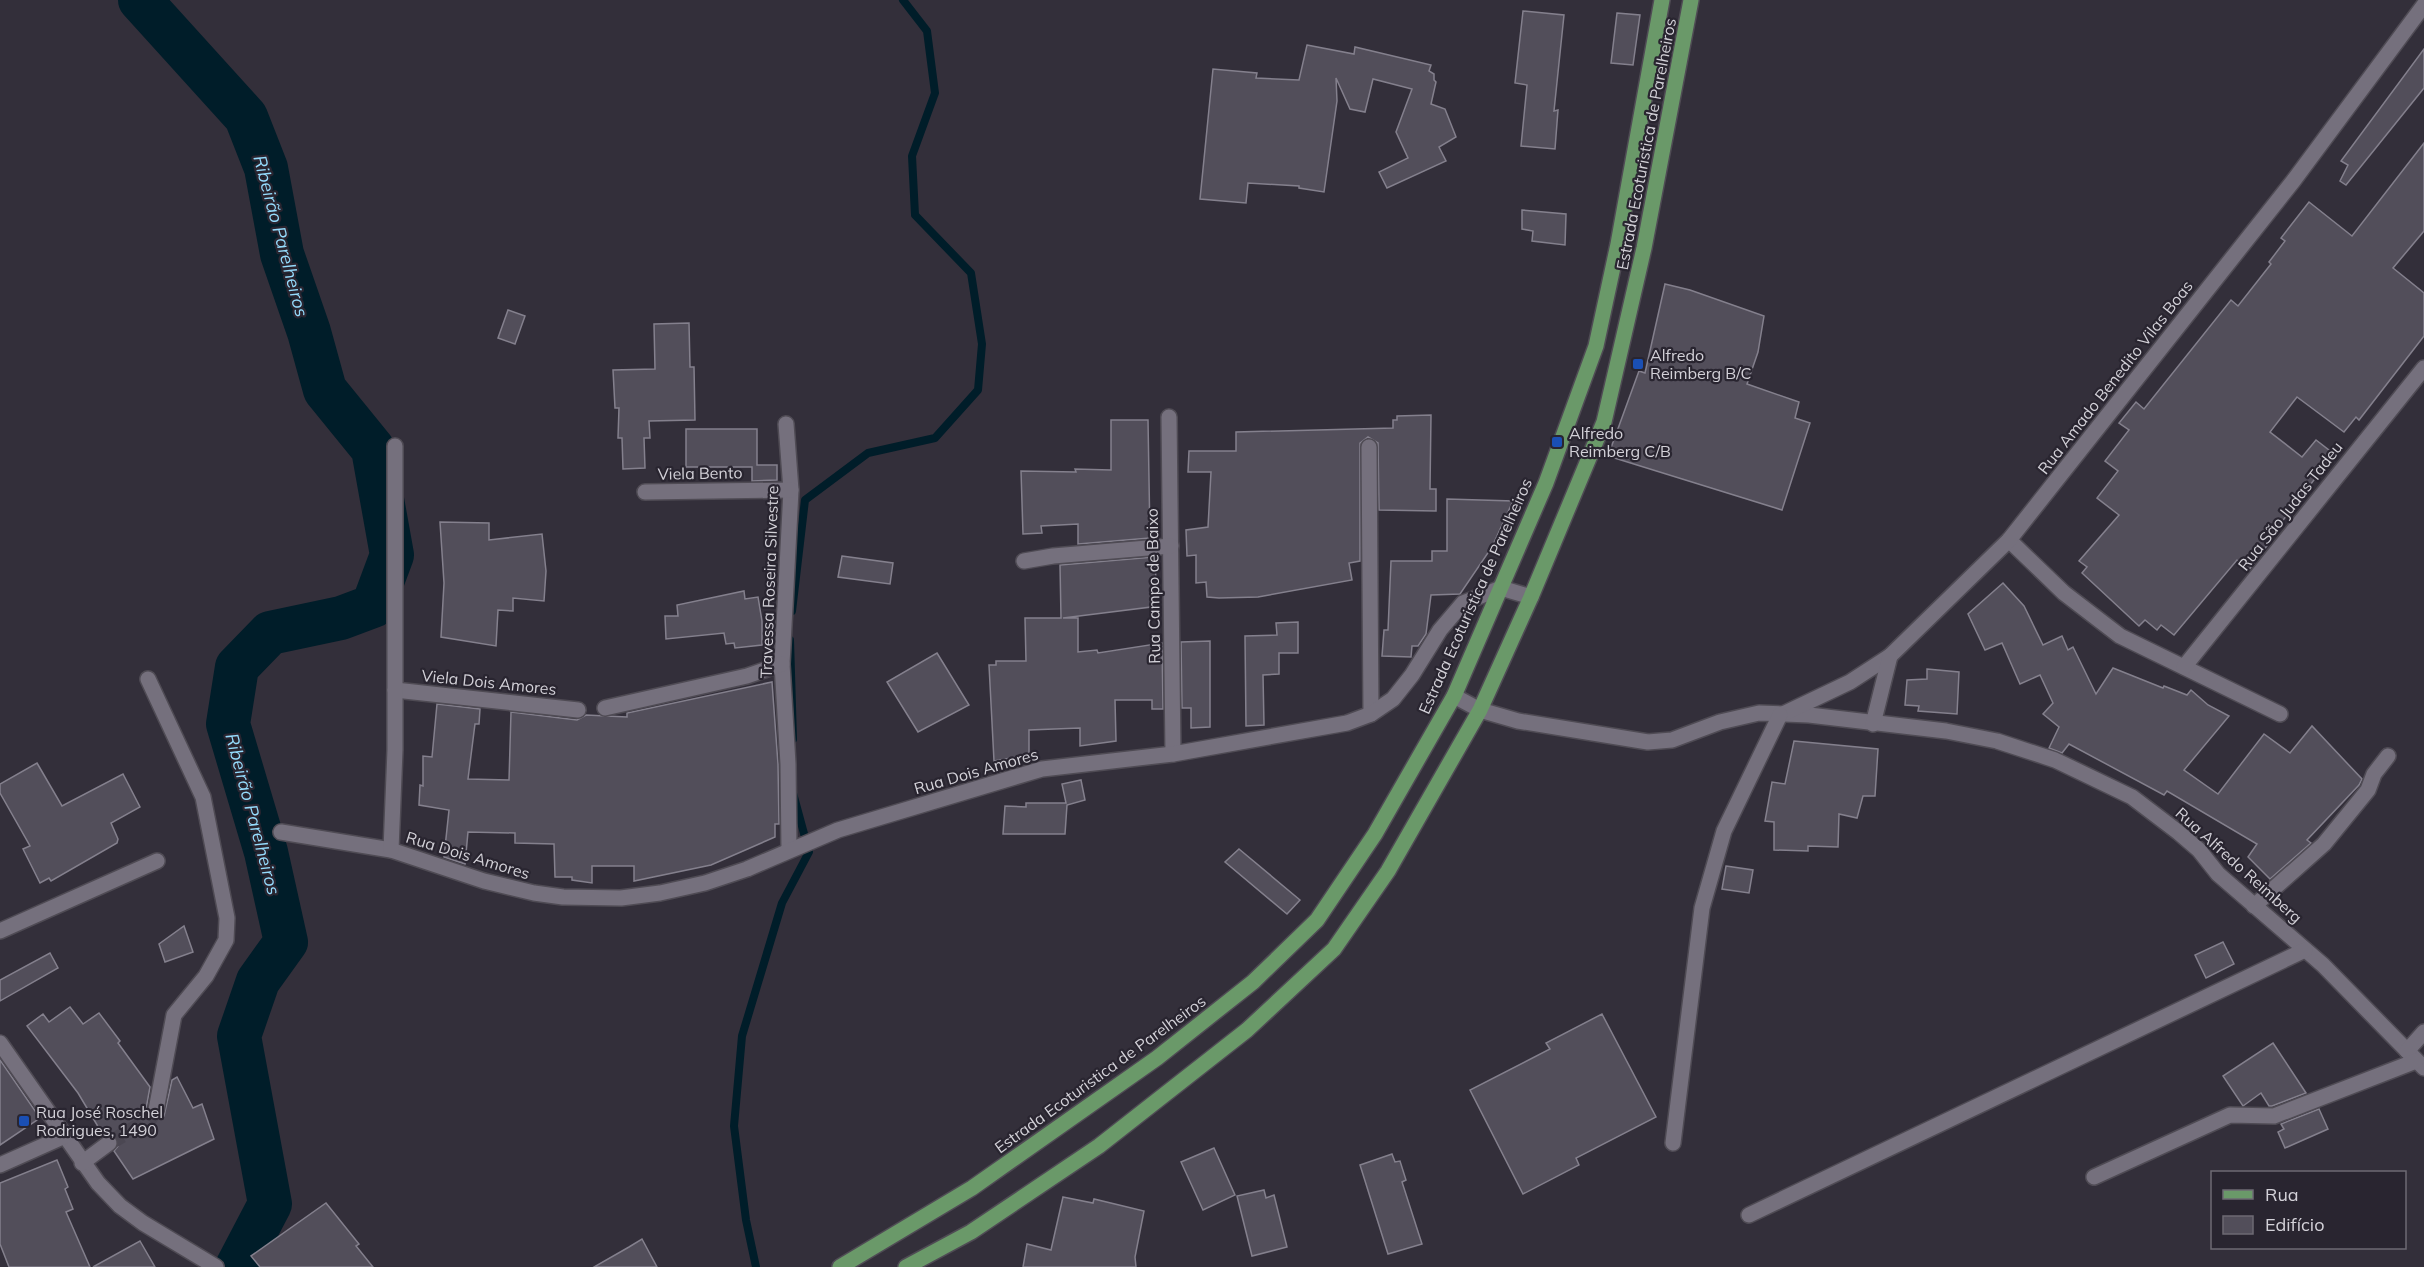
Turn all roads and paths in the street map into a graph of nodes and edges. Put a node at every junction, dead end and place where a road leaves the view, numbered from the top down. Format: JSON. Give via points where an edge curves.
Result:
{"nodes":[{"id":1,"x":1662,"y":0,"type":"edge"},
{"id":2,"x":1691,"y":0,"type":"edge"},
{"id":3,"x":2424,"y":4,"type":"edge"},
{"id":4,"x":2424,"y":368,"type":"edge"},
{"id":5,"x":1169,"y":417,"type":"dead end"},
{"id":6,"x":786,"y":424,"type":"dead end"},
{"id":7,"x":395,"y":446,"type":"dead end"},
{"id":8,"x":1369,"y":447,"type":"dead end"},
{"id":9,"x":791,"y":490,"type":"junction"},
{"id":10,"x":645,"y":492,"type":"dead end"},
{"id":11,"x":2009,"y":540,"type":"junction"},
{"id":12,"x":1171,"y":546,"type":"junction"},
{"id":13,"x":1024,"y":561,"type":"dead end"},
{"id":14,"x":1501,"y":588,"type":"junction"},
{"id":15,"x":1531,"y":597,"type":"junction"},
{"id":16,"x":1890,"y":656,"type":"junction"},
{"id":17,"x":782,"y":664,"type":"junction"},
{"id":18,"x":2184,"y":667,"type":"junction"},
{"id":19,"x":148,"y":679,"type":"dead end"},
{"id":20,"x":395,"y":690,"type":"junction"},
{"id":21,"x":1454,"y":696,"type":"junction"},
{"id":22,"x":605,"y":708,"type":"dead end"},
{"id":23,"x":578,"y":710,"type":"dead end"},
{"id":24,"x":1480,"y":710,"type":"junction"},
{"id":25,"x":1371,"y":714,"type":"junction"},
{"id":26,"x":2280,"y":714,"type":"dead end"},
{"id":27,"x":1780,"y":715,"type":"junction"},
{"id":28,"x":1873,"y":724,"type":"junction"},
{"id":29,"x":1173,"y":754,"type":"junction"},
{"id":30,"x":2388,"y":756,"type":"dead end"},
{"id":31,"x":281,"y":832,"type":"dead end"},
{"id":32,"x":390,"y":850,"type":"junction"},
{"id":33,"x":789,"y":850,"type":"junction"},
{"id":34,"x":157,"y":861,"type":"dead end"},
{"id":35,"x":2254,"y":906,"type":"junction"},
{"id":36,"x":0,"y":931,"type":"edge"},
{"id":37,"x":2305,"y":950,"type":"junction"},
{"id":38,"x":2424,"y":1032,"type":"edge"},
{"id":39,"x":0,"y":1043,"type":"edge"},
{"id":40,"x":2416,"y":1060,"type":"edge"},
{"id":41,"x":156,"y":1110,"type":"tunnel mouth"},
{"id":42,"x":65,"y":1137,"type":"junction"},
{"id":43,"x":108,"y":1143,"type":"tunnel mouth"},
{"id":44,"x":1673,"y":1143,"type":"dead end"},
{"id":45,"x":82,"y":1163,"type":"junction"},
{"id":46,"x":0,"y":1166,"type":"edge"},
{"id":47,"x":2094,"y":1177,"type":"dead end"},
{"id":48,"x":1749,"y":1215,"type":"dead end"},
{"id":49,"x":216,"y":1267,"type":"edge"},
{"id":50,"x":840,"y":1267,"type":"edge"},
{"id":51,"x":906,"y":1267,"type":"edge"}],
"edges":[{"from":1,"to":14,"type":"main road","name":"Estrada Ecoturistica de Parelheiros","via":[[1596,346],[1546,483]]},
{"from":2,"to":15,"type":"main road","name":"Estrada Ecoturistica de Parelheiros","via":[[1644,248],[1606,412]]},
{"from":3,"to":11,"type":"street","name":"Rua Amado Benedito Vilas Boas","via":[[2287,189]]},
{"from":4,"to":18,"type":"street","name":"Rua São Judas Tadeu"},
{"from":5,"to":12,"type":"street","name":"Rua Campo de Baixo"},
{"from":6,"to":9,"type":"street","name":"Travessa Roseira Silvestre"},
{"from":7,"to":20,"type":"street","name":"Rua Dois Amores"},
{"from":8,"to":25,"type":"street"},
{"from":9,"to":10,"type":"street","name":"Viela Bento"},
{"from":9,"to":17,"type":"street","name":"Travessa Roseira Silvestre"},
{"from":11,"to":16,"type":"street","name":"Rua Amado Benedito Vilas Boas"},
{"from":11,"to":18,"type":"street","via":[[2064,593],[2120,636]]},
{"from":12,"to":13,"type":"street"},
{"from":12,"to":29,"type":"street","name":"Rua Campo de Baixo"},
{"from":14,"to":15,"type":"street"},
{"from":14,"to":21,"type":"main road","name":"Estrada Ecoturistica de Parelheiros"},
{"from":14,"to":25,"type":"street","name":"Rua Dois Amores","via":[[1463,603],[1393,699]]},
{"from":15,"to":24,"type":"main road","name":"Estrada Ecoturistica de Parelheiros"},
{"from":16,"to":27,"type":"street","name":"Rua Amado Benedito Vilas Boas","via":[[1850,682]]},
{"from":16,"to":28,"type":"street"},
{"from":17,"to":22,"type":"street","via":[[747,676]]},
{"from":17,"to":33,"type":"street","name":"Travessa Roseira Silvestre"},
{"from":18,"to":26,"type":"street"},
{"from":19,"to":41,"type":"street","via":[[203,797],[227,918],[226,940],[206,976],[174,1015]]},
{"from":20,"to":23,"type":"street","name":"Viela Dois Amores"},
{"from":20,"to":32,"type":"street","name":"Rua Dois Amores"},
{"from":21,"to":24,"type":"street","name":"Rua Alfredo Reimberg"},
{"from":21,"to":50,"type":"main road","name":"Estrada Ecoturistica de Parelheiros","via":[[1376,834],[1337,893],[1317,920],[1253,982],[1157,1058],[972,1188]]},
{"from":24,"to":27,"type":"street","name":"Rua Alfredo Reimberg","via":[[1556,729],[1648,742],[1672,740],[1750,715]]},
{"from":24,"to":51,"type":"main road","name":"Estrada Ecoturistica de Parelheiros","via":[[1388,871],[1334,949],[1247,1030],[1099,1146],[971,1232]]},
{"from":25,"to":29,"type":"street","name":"Rua Dois Amores","via":[[1347,723]]},
{"from":27,"to":28,"type":"street","name":"Rua Alfredo Reimberg"},
{"from":27,"to":44,"type":"street","via":[[1724,831],[1702,908]]},
{"from":28,"to":35,"type":"street","name":"Rua Alfredo Reimberg","via":[[1997,741],[2055,760],[2100,781],[2132,797],[2178,832]]},
{"from":29,"to":33,"type":"street","name":"Rua Dois Amores","via":[[1042,769],[838,830]]},
{"from":30,"to":35,"type":"street","via":[[2368,790],[2324,844]]},
{"from":31,"to":32,"type":"street","name":"Rua Dois Amores"},
{"from":32,"to":33,"type":"street","name":"Rua Dois Amores","via":[[510,889],[596,899],[660,893],[705,883],[747,870]]},
{"from":34,"to":36,"type":"street"},
{"from":35,"to":37,"type":"street","name":"Rua Alfredo Reimberg"},
{"from":37,"to":40,"type":"street","name":"Rua Alfredo Reimberg"},
{"from":37,"to":48,"type":"street"},
{"from":38,"to":40,"type":"street"},
{"from":39,"to":42,"type":"street"},
{"from":40,"to":47,"type":"street","via":[[2274,1116],[2230,1114]]},
{"from":42,"to":45,"type":"street"},
{"from":42,"to":46,"type":"street"},
{"from":43,"to":45,"type":"street"},
{"from":45,"to":49,"type":"street","via":[[120,1206]]}]}
